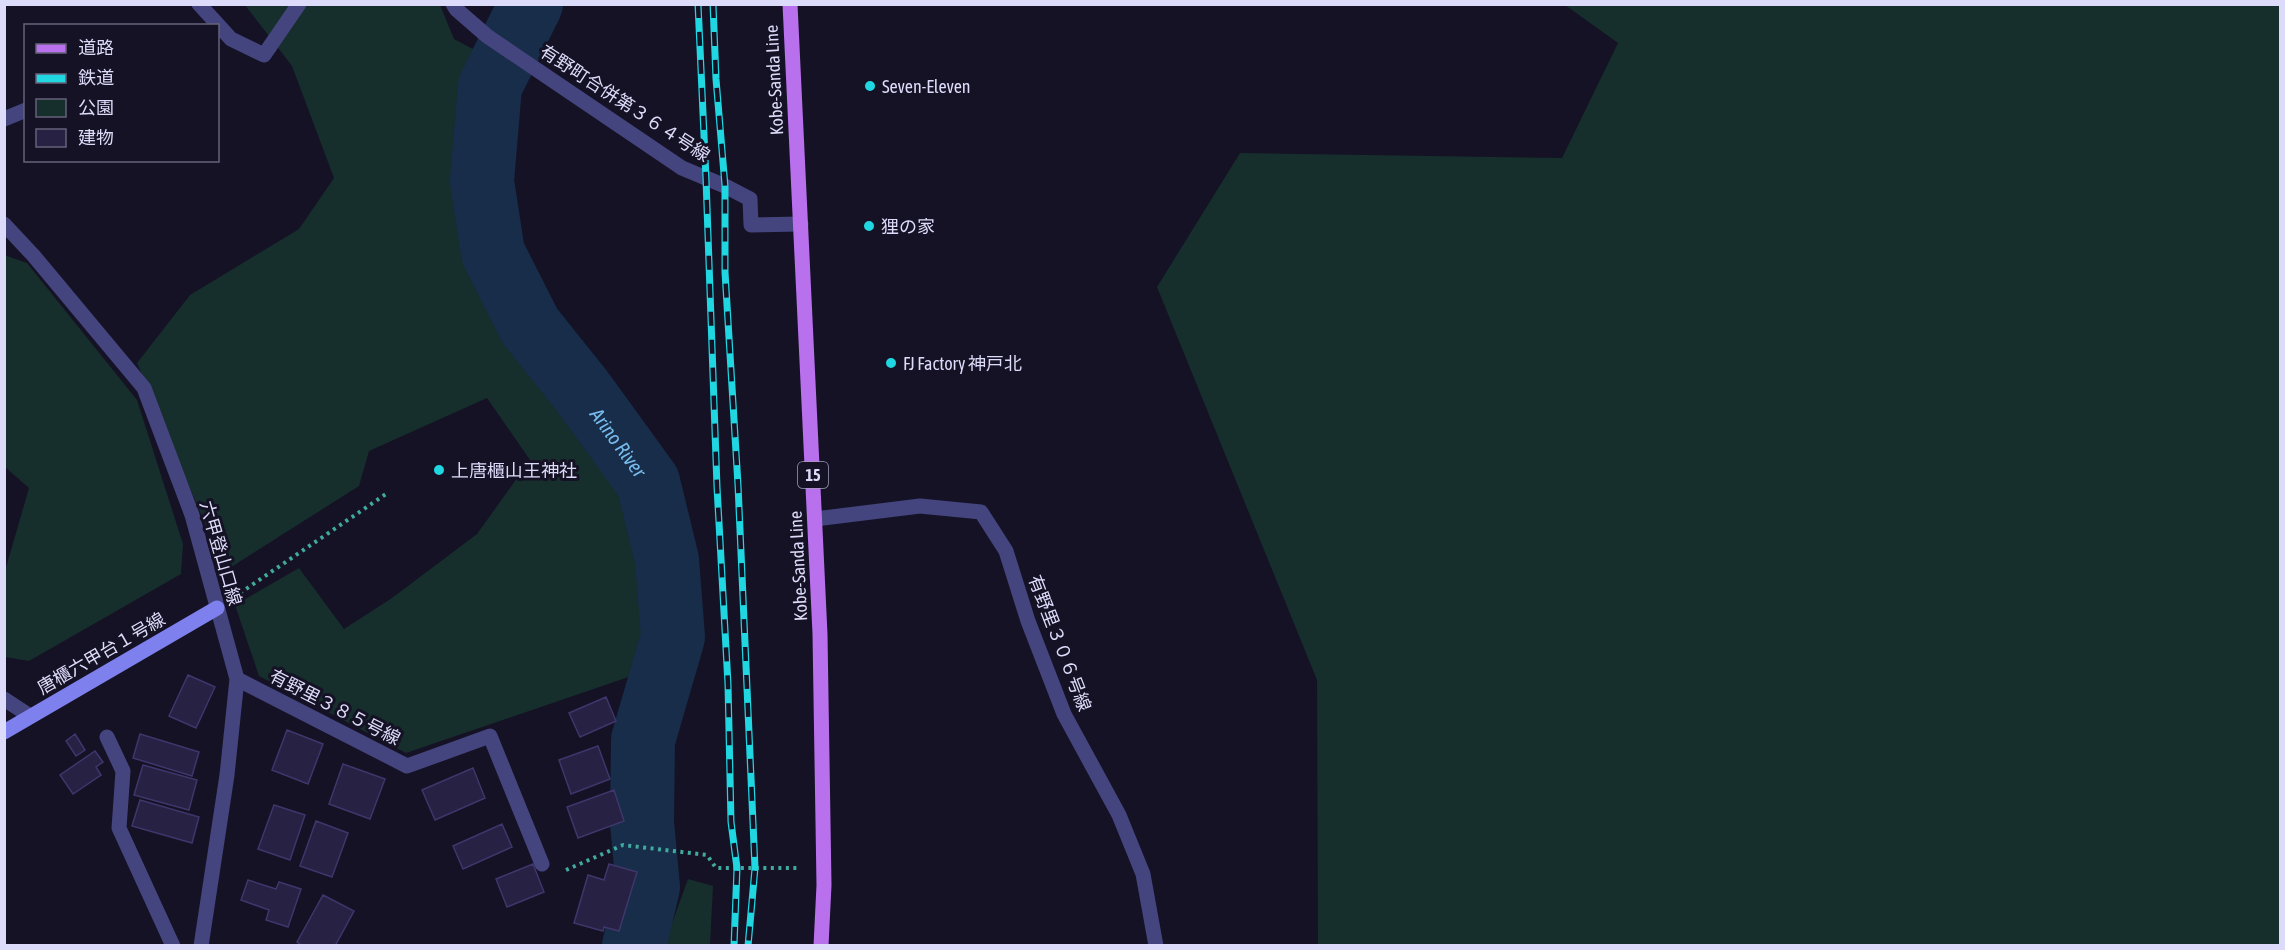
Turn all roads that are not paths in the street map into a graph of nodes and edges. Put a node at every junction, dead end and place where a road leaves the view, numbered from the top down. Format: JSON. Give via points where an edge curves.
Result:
{"nodes":[{"id":1,"x":199,"y":4,"type":"edge"},
{"id":2,"x":299,"y":4,"type":"edge"},
{"id":3,"x":453,"y":4,"type":"edge"},
{"id":4,"x":790,"y":4,"type":"edge"},
{"id":5,"x":213,"y":24,"type":"edge"},
{"id":6,"x":224,"y":41,"type":"edge"},
{"id":7,"x":24,"y":111,"type":"edge"},
{"id":8,"x":4,"y":119,"type":"edge"},
{"id":9,"x":801,"y":224,"type":"junction"},
{"id":10,"x":4,"y":225,"type":"edge"},
{"id":11,"x":815,"y":519,"type":"junction"},
{"id":12,"x":217,"y":608,"type":"junction"},
{"id":13,"x":237,"y":679,"type":"junction"},
{"id":14,"x":4,"y":699,"type":"edge"},
{"id":15,"x":30,"y":716,"type":"junction"},
{"id":16,"x":4,"y":732,"type":"edge"},
{"id":17,"x":107,"y":737,"type":"dead end"},
{"id":18,"x":542,"y":864,"type":"road end"},
{"id":19,"x":173,"y":945,"type":"edge"},
{"id":20,"x":201,"y":945,"type":"edge"},
{"id":21,"x":821,"y":945,"type":"edge"},
{"id":22,"x":1156,"y":945,"type":"edge"}],
"edges":[{"from":1,"to":5,"type":"street"},
{"from":2,"to":6,"type":"street","via":[[264,55]]},
{"from":3,"to":9,"type":"street","name":"有野町合併第３６４号線","via":[[487,36],[682,168],[750,199],[751,225]]},
{"from":4,"to":9,"type":"main road","name":"Kobe-Sanda Line","number":"15"},
{"from":7,"to":8,"type":"street"},
{"from":9,"to":11,"type":"main road","name":"Kobe-Sanda Line","number":"15"},
{"from":10,"to":12,"type":"street","name":"六甲登山口線","via":[[144,388],[192,515]]},
{"from":11,"to":21,"type":"main road","name":"Kobe-Sanda Line","number":"15","via":[[820,634]]},
{"from":11,"to":22,"type":"street","name":"有野里３０６号線","via":[[920,506],[981,512],[1006,551],[1064,714],[1119,814],[1143,874]]},
{"from":12,"to":13,"type":"street","name":"六甲登山口線"},
{"from":12,"to":15,"type":"street","name":"唐櫃六甲台１号線"},
{"from":13,"to":18,"type":"street","name":"有野里３８５号線","via":[[407,766],[489,736]]},
{"from":13,"to":20,"type":"street","name":"六甲登山口線"},
{"from":14,"to":15,"type":"street"},
{"from":15,"to":16,"type":"street","name":"唐櫃六甲台１号線"},
{"from":17,"to":19,"type":"street","via":[[123,771],[118,828]]}]}
